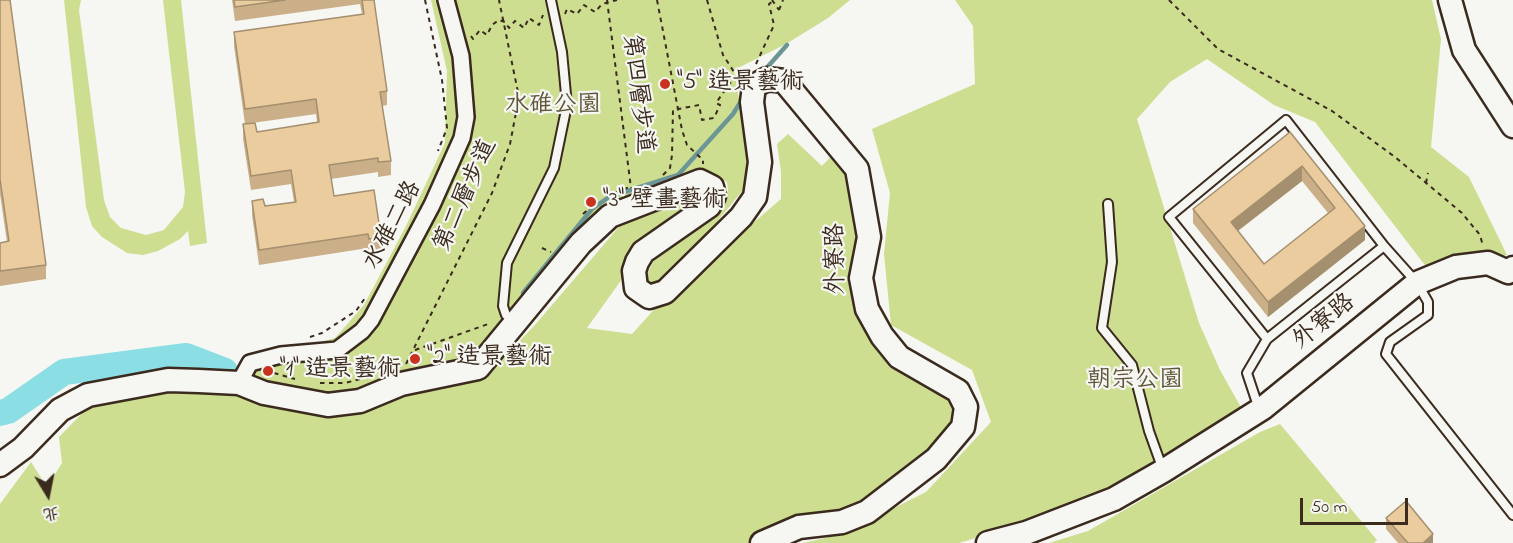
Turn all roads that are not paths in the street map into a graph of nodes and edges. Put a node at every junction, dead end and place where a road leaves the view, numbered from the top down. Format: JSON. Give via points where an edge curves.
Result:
{"nodes":[{"id":1,"x":446,"y":0,"type":"edge"},
{"id":2,"x":551,"y":0,"type":"edge"},
{"id":3,"x":1450,"y":0,"type":"edge"},
{"id":4,"x":1513,"y":126,"type":"edge"},
{"id":5,"x":1108,"y":204,"type":"dead end"},
{"id":6,"x":1384,"y":246,"type":"junction"},
{"id":7,"x":1506,"y":272,"type":"edge"},
{"id":8,"x":1417,"y":283,"type":"junction"},
{"id":9,"x":512,"y":318,"type":"junction"},
{"id":10,"x":1267,"y":339,"type":"junction"},
{"id":11,"x":239,"y":383,"type":"junction"},
{"id":12,"x":1263,"y":408,"type":"junction"},
{"id":13,"x":0,"y":465,"type":"edge"},
{"id":14,"x":1163,"y":471,"type":"junction"},
{"id":15,"x":1513,"y":515,"type":"edge"},
{"id":16,"x":762,"y":543,"type":"edge"},
{"id":17,"x":988,"y":543,"type":"edge"}],
"edges":[{"from":1,"to":11,"type":"street","name":"水碓二路","via":[[461,56],[466,117],[462,138],[371,321],[337,350],[280,356],[256,365]]},
{"from":2,"to":9,"type":"lane","via":[[567,105],[554,168],[507,263],[502,306]]},
{"from":3,"to":4,"type":"street","via":[[1464,50]]},
{"from":5,"to":14,"type":"lane","via":[[1112,262],[1102,328],[1132,365]]},
{"from":6,"to":8,"type":"lane"},
{"from":6,"to":10,"type":"lane"},
{"from":6,"to":10,"type":"lane","via":[[1286,120],[1169,218]]},
{"from":7,"to":8,"type":"street","name":"外寮路","via":[[1456,267]]},
{"from":8,"to":12,"type":"street","name":"外寮路"},
{"from":8,"to":15,"type":"lane","via":[[1428,302],[1428,315],[1390,342],[1386,354]]},
{"from":9,"to":11,"type":"street","via":[[478,368],[401,384],[360,400],[328,405],[281,397]]},
{"from":9,"to":16,"type":"street","name":"外寮路","via":[[609,216],[700,181],[712,187],[714,196],[709,206],[643,252],[634,271],[636,288],[649,297],[665,292],[741,217],[755,197],[760,162],[749,77],[784,81],[857,169],[869,237],[861,278],[867,309],[882,336],[899,357],[958,391],[966,407],[963,427],[936,459],[867,513],[842,522],[799,527]]},
{"from":10,"to":12,"type":"lane","via":[[1247,373],[1256,400]]},
{"from":11,"to":13,"type":"street","via":[[168,380],[88,395],[60,410],[23,448]]},
{"from":12,"to":14,"type":"street","name":"外寮路"},
{"from":14,"to":17,"type":"street","name":"外寮路","via":[[1114,499],[1026,533]]}]}
